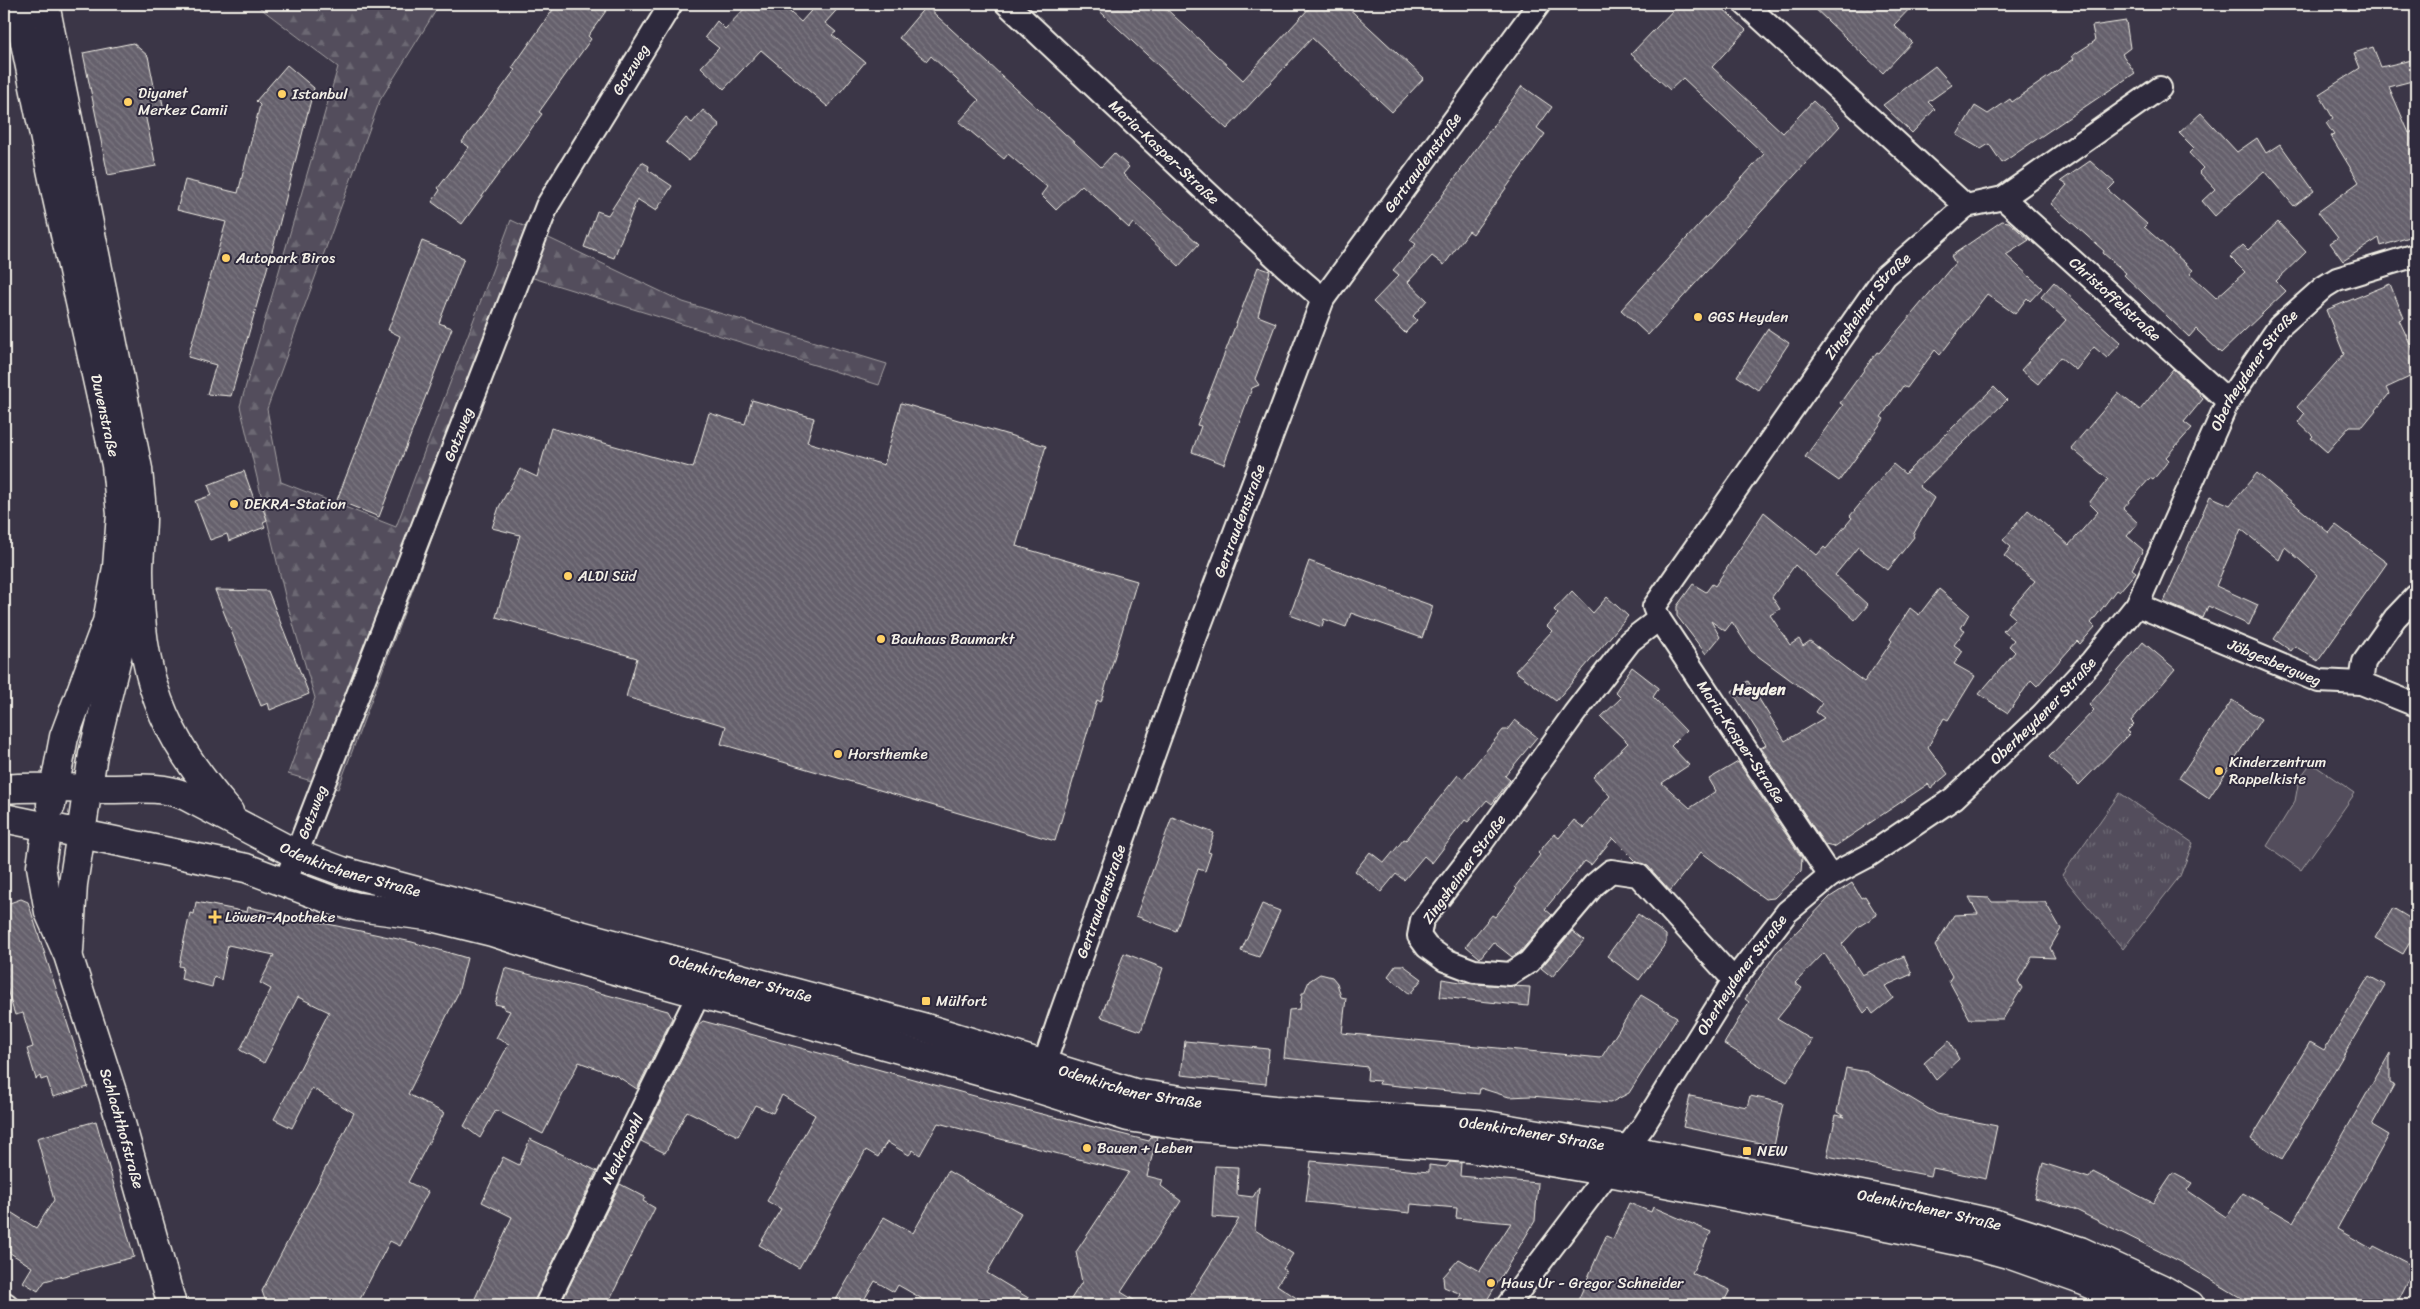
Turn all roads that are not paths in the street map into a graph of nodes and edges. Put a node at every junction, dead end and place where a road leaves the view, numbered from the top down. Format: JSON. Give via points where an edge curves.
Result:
{"nodes":[{"id":1,"x":17,"y":4,"type":"edge"},
{"id":2,"x":45,"y":4,"type":"edge"},
{"id":3,"x":671,"y":4,"type":"edge"},
{"id":4,"x":1007,"y":4,"type":"edge"},
{"id":5,"x":1539,"y":4,"type":"edge"},
{"id":6,"x":1746,"y":4,"type":"edge"},
{"id":7,"x":2160,"y":88,"type":"dead end"},
{"id":8,"x":2003,"y":198,"type":"junction"},
{"id":9,"x":1966,"y":206,"type":"junction"},
{"id":10,"x":2416,"y":255,"type":"edge"},
{"id":11,"x":1323,"y":299,"type":"junction"},
{"id":12,"x":2228,"y":401,"type":"junction"},
{"id":13,"x":139,"y":569,"type":"junction"},
{"id":14,"x":2416,"y":596,"type":"edge"},
{"id":15,"x":2136,"y":605,"type":"junction"},
{"id":16,"x":1656,"y":613,"type":"junction"},
{"id":17,"x":2360,"y":683,"type":"junction"},
{"id":18,"x":2416,"y":705,"type":"edge"},
{"id":19,"x":53,"y":788,"type":"junction"},
{"id":20,"x":4,"y":789,"type":"edge"},
{"id":21,"x":88,"y":789,"type":"junction"},
{"id":22,"x":4,"y":818,"type":"edge"},
{"id":23,"x":47,"y":826,"type":"junction"},
{"id":24,"x":244,"y":828,"type":"junction"},
{"id":25,"x":81,"y":833,"type":"junction"},
{"id":26,"x":296,"y":854,"type":"junction"},
{"id":27,"x":1830,"y":876,"type":"junction"},
{"id":28,"x":285,"y":883,"type":"junction"},
{"id":29,"x":68,"y":954,"type":"junction"},
{"id":30,"x":712,"y":969,"type":"junction"},
{"id":31,"x":1734,"y":980,"type":"junction"},
{"id":32,"x":698,"y":993,"type":"junction"},
{"id":33,"x":1040,"y":1076,"type":"junction"},
{"id":34,"x":1626,"y":1149,"type":"junction"},
{"id":35,"x":1609,"y":1172,"type":"junction"},
{"id":36,"x":4,"y":1303,"type":"edge"},
{"id":37,"x":7,"y":1305,"type":"edge"},
{"id":38,"x":172,"y":1305,"type":"edge"},
{"id":39,"x":546,"y":1305,"type":"edge"},
{"id":40,"x":1508,"y":1305,"type":"edge"},
{"id":41,"x":2137,"y":1305,"type":"edge"},
{"id":42,"x":2190,"y":1305,"type":"edge"}],
"edges":[{"from":1,"to":19,"type":"main road","name":"Duvenstraße","via":[[116,465],[121,514],[117,567],[106,622],[64,737]]},
{"from":2,"to":13,"type":"main road","name":"Duvenstraße","via":[[138,469],[142,517]]},
{"from":3,"to":26,"type":"street","name":"Gotzweg","via":[[547,206]]},
{"from":4,"to":11,"type":"street","name":"Maria-Kasper-Straße"},
{"from":5,"to":11,"type":"street","name":"Gertraudenstraße"},
{"from":6,"to":9,"type":"street"},
{"from":7,"to":8,"type":"street","name":"Zingsheimer Straße"},
{"from":8,"to":9,"type":"street","name":"Zingsheimer Straße"},
{"from":8,"to":12,"type":"street","name":"Christoffelstraße"},
{"from":9,"to":16,"type":"street","name":"Zingsheimer Straße","via":[[1885,276]]},
{"from":10,"to":12,"type":"street","name":"Oberheydener Straße","via":[[2324,287],[2279,327]]},
{"from":11,"to":33,"type":"street","name":"Gertraudenstraße","via":[[1191,650]]},
{"from":12,"to":15,"type":"street","name":"Oberheydener Straße"},
{"from":13,"to":21,"type":"main road","via":[[93,754]]},
{"from":13,"to":24,"type":"main road","via":[[141,624],[148,671],[159,706],[199,777]]},
{"from":14,"to":17,"type":"street","via":[[2395,618],[2364,662]]},
{"from":15,"to":17,"type":"street","name":"Jöbgesbergweg","via":[[2319,681]]},
{"from":15,"to":27,"type":"street","name":"Oberheydener Straße","via":[[2092,661],[2042,715],[1954,798],[1868,856]]},
{"from":16,"to":27,"type":"street","name":"Maria-Kasper-Straße"},
{"from":16,"to":31,"type":"street","name":"Zingsheimer Straße","via":[[1630,641],[1574,714],[1480,846],[1422,920],[1419,936],[1427,947],[1445,960],[1474,971],[1510,974],[1529,962],[1594,885],[1611,872],[1638,875]]},
{"from":17,"to":18,"type":"street","name":"Jöbgesbergweg"},
{"from":19,"to":20,"type":"main road","name":"Odenkirchener Straße"},
{"from":19,"to":21,"type":"main road","name":"Odenkirchener Straße"},
{"from":19,"to":23,"type":"main road","name":"Duvenstraße"},
{"from":21,"to":24,"type":"main road","name":"Odenkirchener Straße","via":[[169,789]]},
{"from":21,"to":25,"type":"main road"},
{"from":22,"to":23,"type":"main road","name":"Odenkirchener Straße"},
{"from":23,"to":25,"type":"main road","name":"Odenkirchener Straße"},
{"from":23,"to":29,"type":"main road","name":"Schlachthofstraße","via":[[41,866],[49,912]]},
{"from":24,"to":26,"type":"main road","name":"Odenkirchener Straße"},
{"from":25,"to":28,"type":"main road","name":"Odenkirchener Straße","via":[[246,868]]},
{"from":25,"to":29,"type":"main road","name":"Schlachthofstraße","via":[[73,884]]},
{"from":26,"to":28,"type":"street","name":"Gotzweg"},
{"from":26,"to":30,"type":"main road","name":"Odenkirchener Straße","via":[[349,873]]},
{"from":27,"to":31,"type":"street","name":"Oberheydener Straße","via":[[1787,912]]},
{"from":28,"to":32,"type":"main road","name":"Odenkirchener Straße","via":[[358,907],[427,916],[492,932]]},
{"from":29,"to":38,"type":"main road","name":"Schlachthofstraße","via":[[113,1095]]},
{"from":30,"to":32,"type":"street","name":"Neukrapohl"},
{"from":30,"to":33,"type":"main road","name":"Odenkirchener Straße","via":[[926,1028]]},
{"from":31,"to":34,"type":"street","name":"Oberheydener Straße","via":[[1652,1114]]},
{"from":32,"to":33,"type":"main road","name":"Odenkirchener Straße"},
{"from":32,"to":39,"type":"street","name":"Neukrapohl"},
{"from":33,"to":34,"type":"main road","name":"Odenkirchener Straße","via":[[1195,1102],[1480,1124]]},
{"from":33,"to":35,"type":"main road","name":"Odenkirchener Straße","via":[[1128,1117],[1195,1127],[1469,1148]]},
{"from":34,"to":35,"type":"street","name":"Oberheydener Straße"},
{"from":34,"to":42,"type":"main road","name":"Odenkirchener Straße","via":[[1996,1224],[2080,1251]]},
{"from":35,"to":40,"type":"street","name":"Oberheydener Straße"},
{"from":35,"to":41,"type":"main road","name":"Odenkirchener Straße","via":[[1972,1244],[2084,1281]]},
{"from":36,"to":37,"type":"street"}]}
